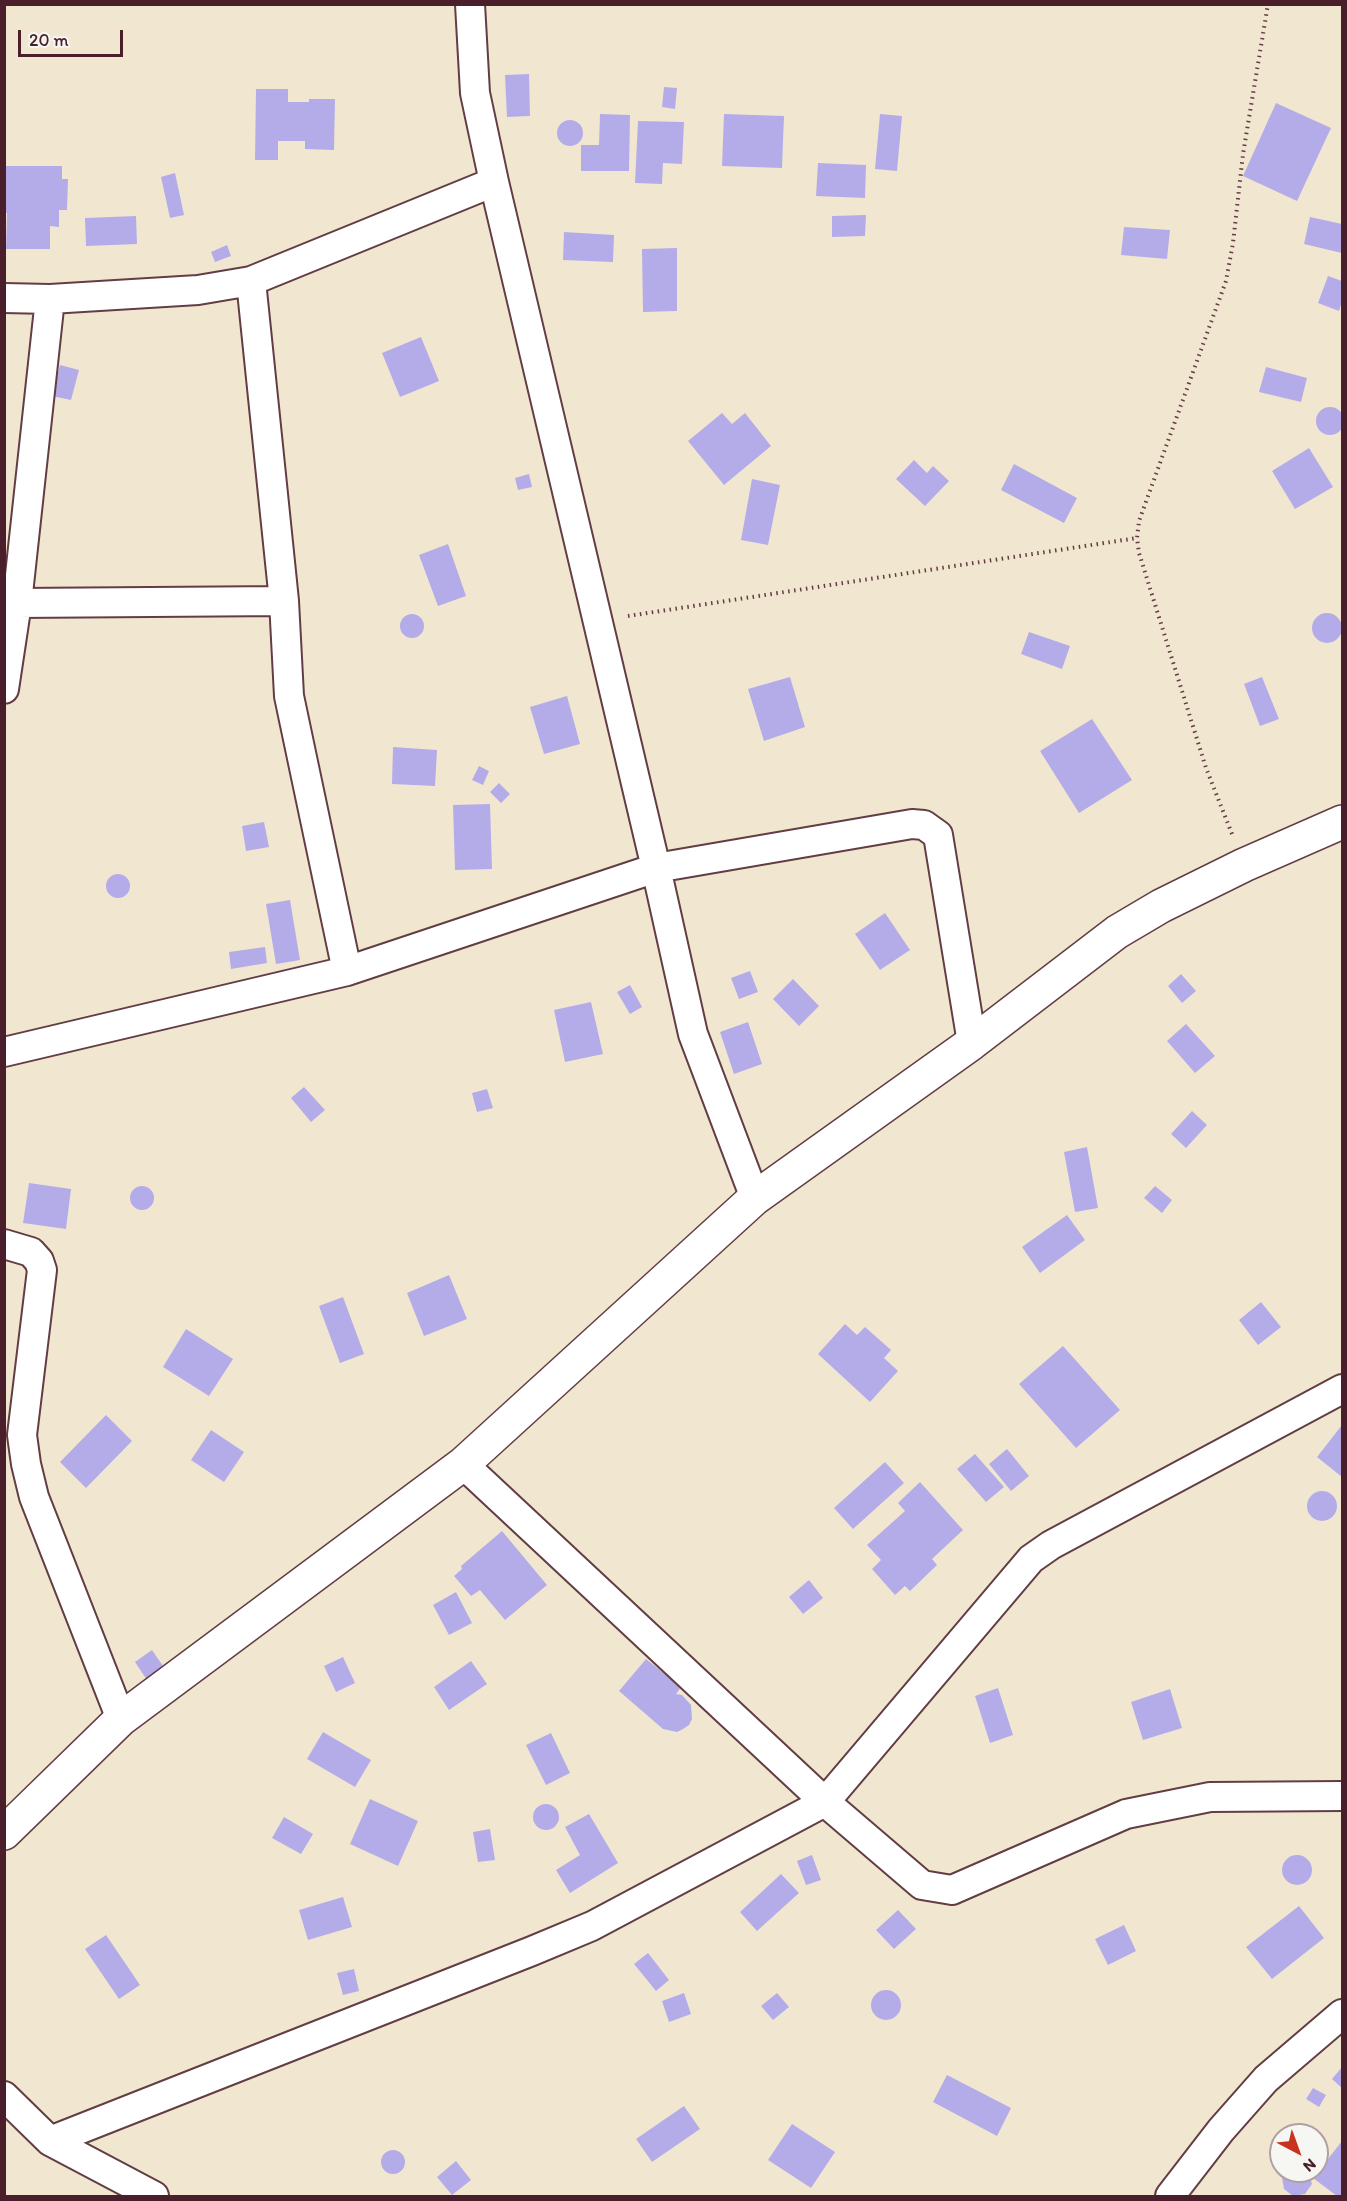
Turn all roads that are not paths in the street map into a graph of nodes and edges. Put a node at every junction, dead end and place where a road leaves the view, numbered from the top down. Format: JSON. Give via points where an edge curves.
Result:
{"nodes":[{"id":1,"x":470,"y":4,"type":"edge"},
{"id":2,"x":494,"y":182,"type":"junction"},
{"id":3,"x":251,"y":281,"type":"junction"},
{"id":4,"x":4,"y":298,"type":"edge"},
{"id":5,"x":50,"y":299,"type":"junction"},
{"id":6,"x":11,"y":601,"type":"edge"},
{"id":7,"x":284,"y":601,"type":"junction"},
{"id":8,"x":4,"y":689,"type":"edge"},
{"id":9,"x":1342,"y":822,"type":"edge"},
{"id":10,"x":656,"y":868,"type":"junction"},
{"id":11,"x":347,"y":971,"type":"junction"},
{"id":12,"x":972,"y":1043,"type":"junction"},
{"id":13,"x":4,"y":1052,"type":"edge"},
{"id":14,"x":755,"y":1198,"type":"junction"},
{"id":15,"x":4,"y":1244,"type":"edge"},
{"id":16,"x":1342,"y":1389,"type":"edge"},
{"id":17,"x":463,"y":1464,"type":"junction"},
{"id":18,"x":121,"y":1719,"type":"junction"},
{"id":19,"x":1342,"y":1796,"type":"edge"},
{"id":20,"x":825,"y":1802,"type":"junction"},
{"id":21,"x":4,"y":1833,"type":"edge"},
{"id":22,"x":1342,"y":2014,"type":"edge"},
{"id":23,"x":4,"y":2096,"type":"edge"},
{"id":24,"x":50,"y":2141,"type":"junction"},
{"id":25,"x":154,"y":2196,"type":"edge"},
{"id":26,"x":1170,"y":2196,"type":"edge"}],
"edges":[{"from":1,"to":2,"type":"street","via":[[475,93]]},
{"from":2,"to":3,"type":"street"},
{"from":2,"to":10,"type":"street"},
{"from":3,"to":5,"type":"street","via":[[198,290]]},
{"from":3,"to":7,"type":"street"},
{"from":4,"to":5,"type":"street"},
{"from":5,"to":6,"type":"street"},
{"from":6,"to":7,"type":"street"},
{"from":6,"to":8,"type":"street"},
{"from":7,"to":11,"type":"street","via":[[289,696]]},
{"from":9,"to":12,"type":"street","via":[[1244,865],[1117,932]]},
{"from":10,"to":11,"type":"street"},
{"from":10,"to":12,"type":"street","via":[[912,824],[934,830]]},
{"from":10,"to":14,"type":"street","via":[[693,1034]]},
{"from":11,"to":13,"type":"street"},
{"from":12,"to":14,"type":"street"},
{"from":14,"to":17,"type":"street"},
{"from":15,"to":18,"type":"street","via":[[31,1252],[42,1270],[22,1435],[34,1497]]},
{"from":16,"to":20,"type":"street","via":[[1031,1559]]},
{"from":17,"to":18,"type":"street"},
{"from":17,"to":20,"type":"street"},
{"from":18,"to":21,"type":"street"},
{"from":19,"to":20,"type":"street","via":[[1210,1797],[1126,1814],[952,1890],[922,1885]]},
{"from":20,"to":24,"type":"street","via":[[582,1930]]},
{"from":22,"to":26,"type":"street","via":[[1266,2079]]},
{"from":23,"to":24,"type":"street"},
{"from":24,"to":25,"type":"street"}]}
